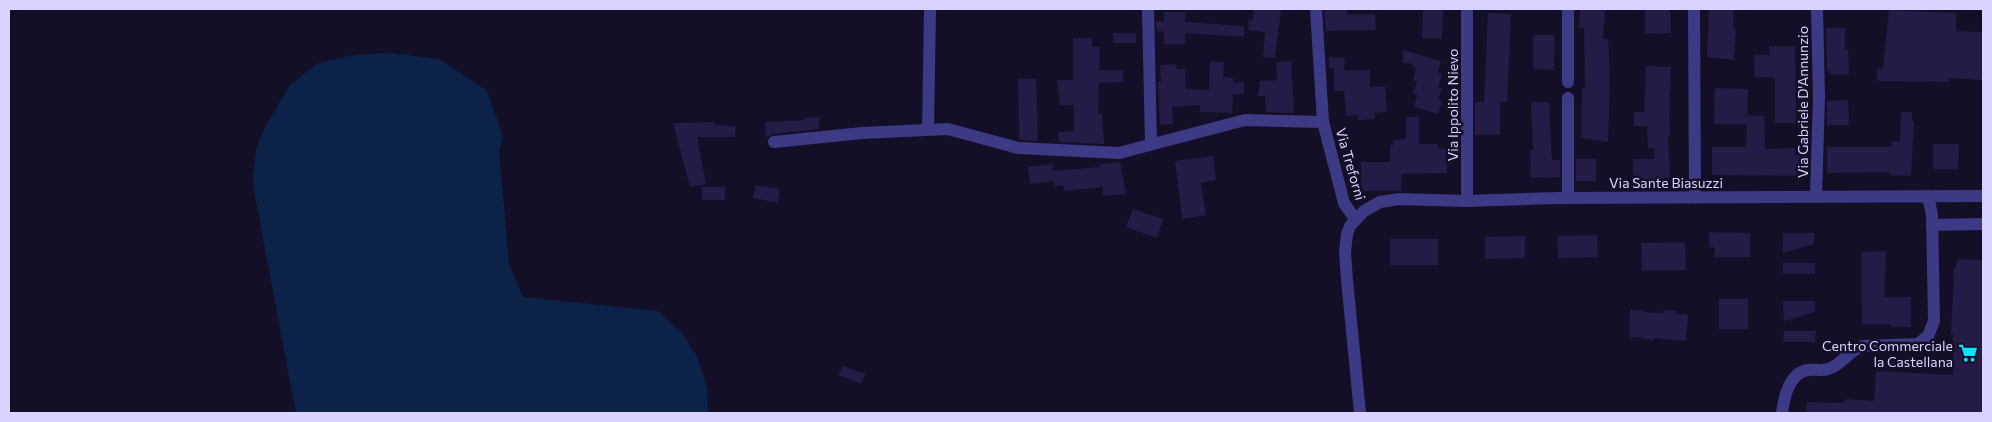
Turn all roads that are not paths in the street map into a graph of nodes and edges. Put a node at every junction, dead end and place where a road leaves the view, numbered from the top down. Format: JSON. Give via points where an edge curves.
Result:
{"nodes":[{"id":1,"x":930,"y":9,"type":"edge"},
{"id":2,"x":1148,"y":9,"type":"edge"},
{"id":3,"x":1316,"y":9,"type":"edge"},
{"id":4,"x":1467,"y":9,"type":"edge"},
{"id":5,"x":1568,"y":9,"type":"edge"},
{"id":6,"x":1694,"y":9,"type":"edge"},
{"id":7,"x":1817,"y":9,"type":"edge"},
{"id":8,"x":1568,"y":82,"type":"dead end"},
{"id":9,"x":1568,"y":98,"type":"dead end"},
{"id":10,"x":1323,"y":122,"type":"junction"},
{"id":11,"x":928,"y":130,"type":"junction"},
{"id":12,"x":774,"y":142,"type":"dead end"},
{"id":13,"x":1151,"y":144,"type":"junction"},
{"id":14,"x":1816,"y":196,"type":"junction"},
{"id":15,"x":1928,"y":196,"type":"junction"},
{"id":16,"x":1983,"y":196,"type":"edge"},
{"id":17,"x":1568,"y":198,"type":"junction"},
{"id":18,"x":1695,"y":198,"type":"junction"},
{"id":19,"x":1467,"y":200,"type":"junction"},
{"id":20,"x":1355,"y":219,"type":"junction"},
{"id":21,"x":1983,"y":224,"type":"edge"},
{"id":22,"x":1932,"y":226,"type":"junction"},
{"id":23,"x":1360,"y":413,"type":"edge"},
{"id":24,"x":1782,"y":413,"type":"edge"}],
"edges":[{"from":1,"to":11,"type":"street"},
{"from":2,"to":13,"type":"street"},
{"from":3,"to":10,"type":"street","name":"Via Treforni"},
{"from":4,"to":19,"type":"street","name":"Via Ippolito Nievo"},
{"from":5,"to":8,"type":"street"},
{"from":6,"to":18,"type":"street"},
{"from":7,"to":14,"type":"street","name":"Via Gabriele D'Annunzio"},
{"from":9,"to":17,"type":"street"},
{"from":10,"to":13,"type":"street","via":[[1245,120]]},
{"from":10,"to":20,"type":"street","name":"Via Treforni","via":[[1344,203]]},
{"from":11,"to":12,"type":"street"},
{"from":11,"to":13,"type":"street","via":[[948,129],[1037,150],[1118,153]]},
{"from":14,"to":15,"type":"street","name":"Via Sante Biasuzzi"},
{"from":14,"to":18,"type":"street","name":"Via Sante Biasuzzi"},
{"from":15,"to":16,"type":"street","name":"Via Sante Biasuzzi"},
{"from":15,"to":22,"type":"street"},
{"from":17,"to":18,"type":"street","name":"Via Sante Biasuzzi"},
{"from":17,"to":19,"type":"street","name":"Via Sante Biasuzzi"},
{"from":19,"to":20,"type":"street","name":"Via Sante Biasuzzi","via":[[1399,199],[1371,206]]},
{"from":20,"to":23,"type":"street","name":"Via Treforni","via":[[1347,234],[1345,252]]},
{"from":21,"to":22,"type":"street"},
{"from":22,"to":24,"type":"street","via":[[1934,321],[1928,336],[1918,344],[1856,348],[1828,370],[1807,370],[1788,386]]}]}
